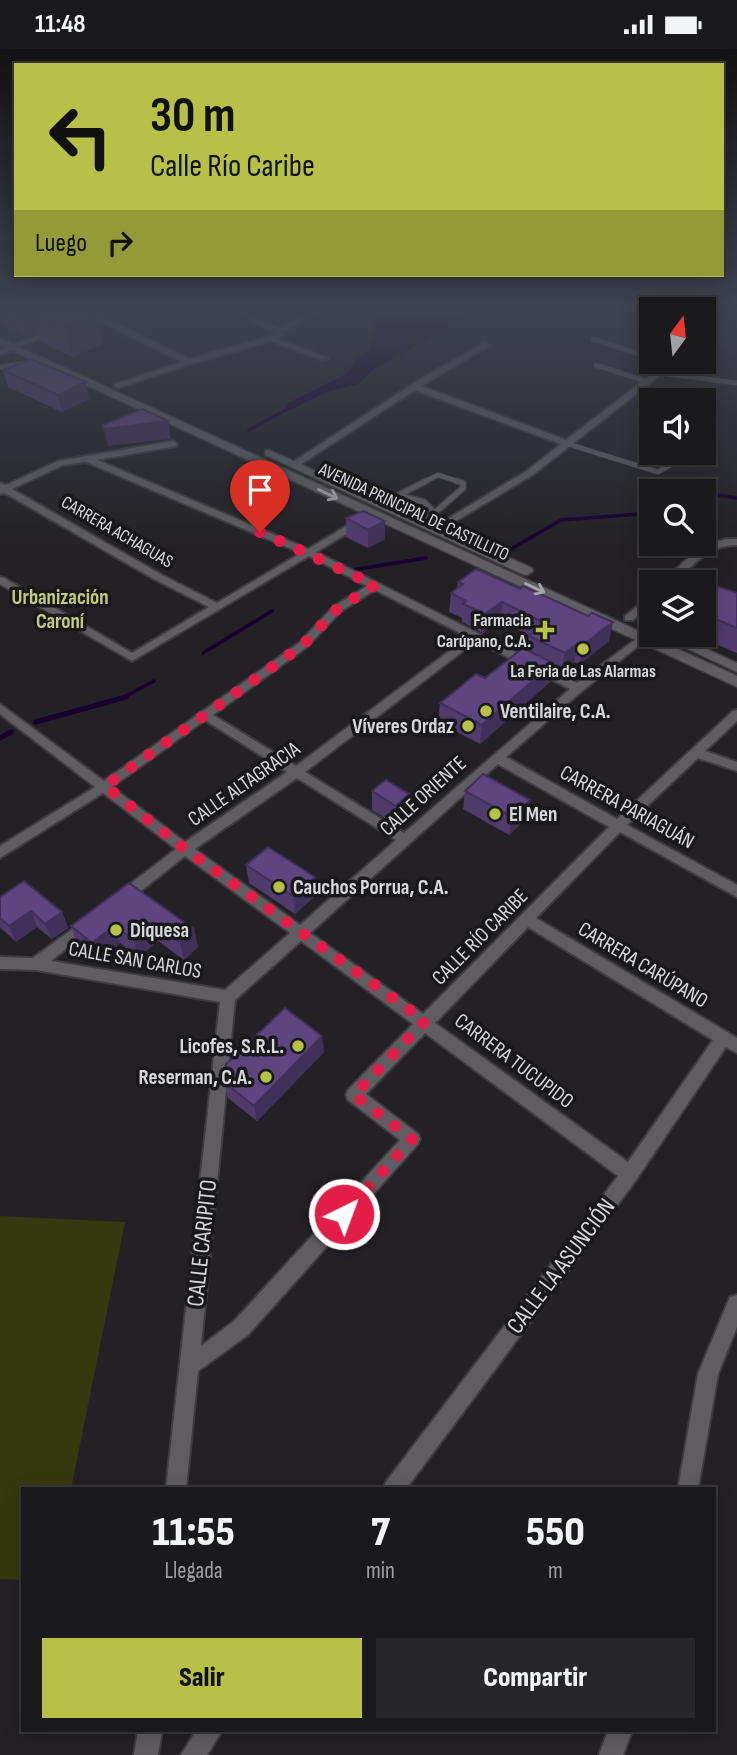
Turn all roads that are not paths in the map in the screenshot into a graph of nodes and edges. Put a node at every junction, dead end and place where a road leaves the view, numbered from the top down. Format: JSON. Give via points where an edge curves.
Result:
{"nodes":[{"id":1,"x":111,"y":392,"type":"edge"},
{"id":2,"x":131,"y":392,"type":"edge"},
{"id":3,"x":408,"y":392,"type":"edge"},
{"id":4,"x":428,"y":392,"type":"edge"},
{"id":5,"x":636,"y":392,"type":"edge"},
{"id":6,"x":568,"y":443,"type":"junction"},
{"id":7,"x":173,"y":444,"type":"dead end"},
{"id":8,"x":85,"y":458,"type":"junction"},
{"id":9,"x":295,"y":464,"type":"junction"},
{"id":10,"x":671,"y":465,"type":"edge"},
{"id":11,"x":2,"y":489,"type":"edge"},
{"id":12,"x":398,"y":495,"type":"junction"},
{"id":13,"x":381,"y":504,"type":"junction"},
{"id":14,"x":435,"y":513,"type":"junction"},
{"id":15,"x":372,"y":514,"type":"junction"},
{"id":16,"x":423,"y":523,"type":"junction"},
{"id":17,"x":436,"y":529,"type":"junction"},
{"id":18,"x":737,"y":542,"type":"edge"},
{"id":19,"x":310,"y":553,"type":"junction"},
{"id":20,"x":682,"y":570,"type":"edge"},
{"id":21,"x":0,"y":580,"type":"edge"},
{"id":22,"x":375,"y":585,"type":"junction"},
{"id":23,"x":217,"y":607,"type":"junction"},
{"id":24,"x":639,"y":609,"type":"edge"},
{"id":25,"x":629,"y":618,"type":"junction"},
{"id":26,"x":639,"y":626,"type":"edge"},
{"id":27,"x":639,"y":629,"type":"edge"},
{"id":28,"x":475,"y":637,"type":"junction"},
{"id":29,"x":639,"y":640,"type":"edge"},
{"id":30,"x":673,"y":647,"type":"edge"},
{"id":31,"x":692,"y":647,"type":"edge"},
{"id":32,"x":737,"y":668,"type":"edge"},
{"id":33,"x":737,"y":682,"type":"edge"},
{"id":34,"x":578,"y":688,"type":"junction"},
{"id":35,"x":0,"y":708,"type":"edge"},
{"id":36,"x":204,"y":714,"type":"junction"},
{"id":37,"x":737,"y":714,"type":"edge"},
{"id":38,"x":698,"y":753,"type":"junction"},
{"id":39,"x":497,"y":758,"type":"junction"},
{"id":40,"x":737,"y":767,"type":"edge"},
{"id":41,"x":298,"y":771,"type":"junction"},
{"id":42,"x":105,"y":786,"type":"junction"},
{"id":43,"x":618,"y":826,"type":"junction"},
{"id":44,"x":405,"y":840,"type":"junction"},
{"id":45,"x":185,"y":849,"type":"junction"},
{"id":46,"x":0,"y":853,"type":"edge"},
{"id":47,"x":737,"y":892,"type":"edge"},
{"id":48,"x":527,"y":920,"type":"junction"},
{"id":49,"x":302,"y":931,"type":"junction"},
{"id":50,"x":0,"y":963,"type":"edge"},
{"id":51,"x":36,"y":964,"type":"junction"},
{"id":52,"x":228,"y":997,"type":"junction"},
{"id":53,"x":425,"y":1021,"type":"junction"},
{"id":54,"x":730,"y":1042,"type":"edge"},
{"id":55,"x":630,"y":1174,"type":"junction"},
{"id":56,"x":737,"y":1304,"type":"edge"},
{"id":57,"x":189,"y":1366,"type":"junction"},
{"id":58,"x":176,"y":1487,"type":"edge"},
{"id":59,"x":395,"y":1487,"type":"edge"},
{"id":60,"x":688,"y":1487,"type":"edge"},
{"id":61,"x":150,"y":1732,"type":"edge"},
{"id":62,"x":209,"y":1732,"type":"edge"},
{"id":63,"x":620,"y":1732,"type":"edge"},
{"id":64,"x":146,"y":1755,"type":"edge"},
{"id":65,"x":193,"y":1755,"type":"edge"},
{"id":66,"x":611,"y":1755,"type":"edge"}],
"edges":[{"from":1,"to":15,"type":"main road","name":"AVENIDA PRINCIPAL DE CASTILLITO","one_way":true},
{"from":2,"to":9,"type":"main road","name":"AVENIDA PRINCIPAL DE CASTILLITO"},
{"from":3,"to":9,"type":"street"},
{"from":4,"to":6,"type":"street"},
{"from":5,"to":6,"type":"street"},
{"from":6,"to":10,"type":"lane","via":[[658,473]]},
{"from":6,"to":17,"type":"street","via":[[531,472]]},
{"from":7,"to":8,"type":"street"},
{"from":8,"to":11,"type":"street","via":[[61,463]]},
{"from":8,"to":19,"type":"street"},
{"from":9,"to":13,"type":"main road","name":"AVENIDA PRINCIPAL DE CASTILLITO"},
{"from":11,"to":23,"type":"street","name":"CARRERA ACHAGUAS"},
{"from":12,"to":13,"type":"lane"},
{"from":12,"to":14,"type":"lane","via":[[422,500]]},
{"from":12,"to":14,"type":"lane","via":[[438,475],[463,483]]},
{"from":13,"to":16,"type":"main road","name":"AVENIDA PRINCIPAL DE CASTILLITO"},
{"from":14,"to":16,"type":"lane"},
{"from":15,"to":19,"type":"street"},
{"from":15,"to":27,"type":"main road","name":"AVENIDA PRINCIPAL DE CASTILLITO","one_way":true},
{"from":16,"to":17,"type":"main road","name":"AVENIDA PRINCIPAL DE CASTILLITO"},
{"from":17,"to":25,"type":"main road","name":"AVENIDA PRINCIPAL DE CASTILLITO"},
{"from":18,"to":20,"type":"street","via":[[722,541],[708,547]]},
{"from":19,"to":22,"type":"street"},
{"from":19,"to":23,"type":"street"},
{"from":21,"to":23,"type":"street","via":[[132,658]]},
{"from":22,"to":28,"type":"street"},
{"from":22,"to":36,"type":"street","via":[[337,609],[303,645]]},
{"from":24,"to":25,"type":"street"},
{"from":25,"to":26,"type":"main road","name":"AVENIDA PRINCIPAL DE CASTILLITO"},
{"from":28,"to":34,"type":"street"},
{"from":28,"to":41,"type":"street","name":"CALLE ALTAGRACIA"},
{"from":29,"to":34,"type":"street","name":"CALLE ORIENTE"},
{"from":30,"to":33,"type":"main road","name":"AVENIDA PRINCIPAL DE CASTILLITO"},
{"from":31,"to":32,"type":"main road"},
{"from":34,"to":39,"type":"street","name":"CALLE ORIENTE"},
{"from":35,"to":42,"type":"street","name":"CARRERA TUCUPIDO"},
{"from":36,"to":41,"type":"street"},
{"from":36,"to":42,"type":"street"},
{"from":37,"to":38,"type":"street","name":"CALLE RÍO CARIBE"},
{"from":38,"to":40,"type":"street"},
{"from":38,"to":43,"type":"street","name":"CALLE RÍO CARIBE"},
{"from":39,"to":43,"type":"street","name":"CARRERA PARIAGUÁN"},
{"from":39,"to":44,"type":"street","name":"CALLE ORIENTE"},
{"from":41,"to":44,"type":"street"},
{"from":41,"to":45,"type":"street","name":"CALLE ALTAGRACIA"},
{"from":42,"to":45,"type":"street","name":"CARRERA TUCUPIDO"},
{"from":42,"to":46,"type":"street"},
{"from":43,"to":47,"type":"street","name":"CARRERA PARIAGUÁN"},
{"from":43,"to":48,"type":"street","name":"CALLE RÍO CARIBE"},
{"from":44,"to":49,"type":"street","name":"CALLE ORIENTE"},
{"from":45,"to":49,"type":"street","name":"CARRERA TUCUPIDO"},
{"from":45,"to":51,"type":"street","name":"CALLE ALTAGRACIA"},
{"from":48,"to":53,"type":"street","name":"CALLE RÍO CARIBE"},
{"from":48,"to":54,"type":"street","name":"CARRERA CARÚPANO"},
{"from":49,"to":52,"type":"street","name":"CALLE ORIENTE"},
{"from":49,"to":53,"type":"street","name":"CARRERA TUCUPIDO"},
{"from":50,"to":51,"type":"street","name":"CALLE SAN CARLOS"},
{"from":51,"to":52,"type":"street","name":"CALLE SAN CARLOS"},
{"from":52,"to":57,"type":"street","name":"CALLE CARIPITO"},
{"from":53,"to":55,"type":"street","name":"CARRERA TUCUPIDO"},
{"from":53,"to":57,"type":"street","name":"CALLE RÍO CARIBE","via":[[354,1095],[412,1139],[241,1328]]},
{"from":54,"to":55,"type":"street","name":"CALLE LA ASUNCIÓN"},
{"from":55,"to":59,"type":"street","name":"CALLE LA ASUNCIÓN"},
{"from":56,"to":60,"type":"street","via":[[708,1374]]},
{"from":57,"to":58,"type":"street","name":"CALLE CARIPITO"},
{"from":61,"to":64,"type":"street"},
{"from":62,"to":65,"type":"street"},
{"from":63,"to":66,"type":"street"}]}
